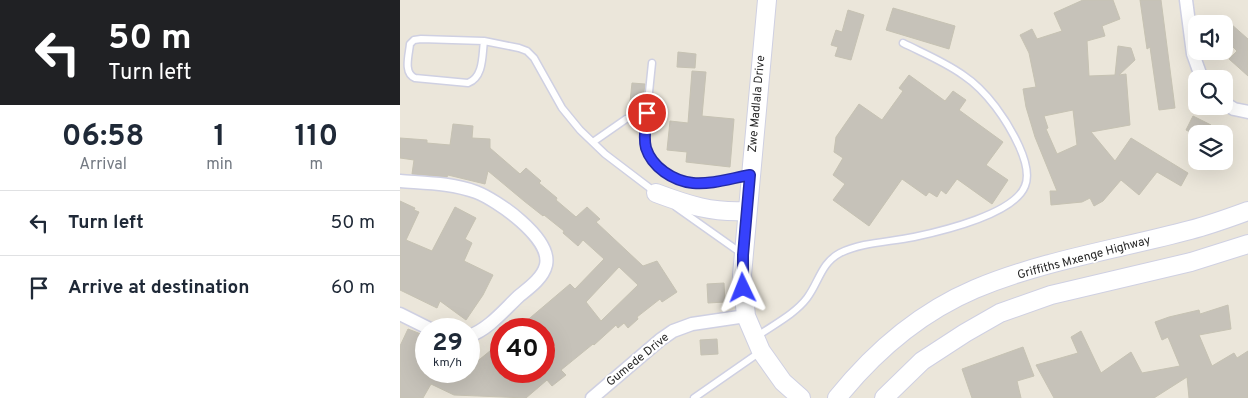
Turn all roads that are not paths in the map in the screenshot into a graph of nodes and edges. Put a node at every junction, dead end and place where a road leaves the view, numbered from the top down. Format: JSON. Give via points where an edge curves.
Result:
{"nodes":[{"id":1,"x":767,"y":0,"type":"edge"},
{"id":2,"x":1186,"y":0,"type":"edge"},
{"id":3,"x":484,"y":41,"type":"junction"},
{"id":4,"x":903,"y":43,"type":"dead end"},
{"id":5,"x":652,"y":63,"type":"dead end"},
{"id":6,"x":1199,"y":70,"type":"edge"},
{"id":7,"x":1233,"y":108,"type":"edge"},
{"id":8,"x":1248,"y":112,"type":"edge"},
{"id":9,"x":647,"y":113,"type":"junction"},
{"id":10,"x":592,"y":142,"type":"junction"},
{"id":11,"x":750,"y":175,"type":"junction"},
{"id":12,"x":400,"y":181,"type":"edge"},
{"id":13,"x":656,"y":193,"type":"junction"},
{"id":14,"x":747,"y":211,"type":"junction"},
{"id":15,"x":1248,"y":212,"type":"edge"},
{"id":16,"x":1248,"y":244,"type":"edge"},
{"id":17,"x":743,"y":255,"type":"junction"},
{"id":18,"x":400,"y":314,"type":"edge"},
{"id":19,"x":746,"y":316,"type":"junction"},
{"id":20,"x":415,"y":322,"type":"edge"},
{"id":21,"x":480,"y":331,"type":"edge"},
{"id":22,"x":758,"y":344,"type":"junction"},
{"id":23,"x":592,"y":398,"type":"edge"},
{"id":24,"x":694,"y":398,"type":"edge"},
{"id":25,"x":802,"y":398,"type":"edge"},
{"id":26,"x":837,"y":398,"type":"edge"},
{"id":27,"x":884,"y":398,"type":"edge"}],
"edges":[{"from":1,"to":11,"type":"street","name":"Zwe Madlala Drive"},
{"from":2,"to":6,"type":"street","via":[[1193,54]]},
{"from":3,"to":3,"type":"lane","via":[[475,81],[415,78],[408,72],[410,44],[414,40]]},
{"from":3,"to":10,"type":"lane","via":[[527,51],[562,108]]},
{"from":4,"to":22,"type":"lane","via":[[964,75],[992,101],[1021,151],[1027,172],[1026,186],[1015,200],[991,214],[914,237],[840,252],[823,267],[807,299]]},
{"from":5,"to":9,"type":"lane"},
{"from":7,"to":8,"type":"street"},
{"from":9,"to":10,"type":"lane","via":[[626,119]]},
{"from":9,"to":11,"type":"lane","via":[[646,146],[652,160],[664,172],[694,183]]},
{"from":10,"to":13,"type":"lane"},
{"from":11,"to":14,"type":"street","name":"Zwe Madlala Drive"},
{"from":12,"to":21,"type":"street","via":[[441,184],[476,192],[523,222],[539,238],[546,254],[546,266],[538,279]]},
{"from":13,"to":14,"type":"street","via":[[692,206],[722,212]]},
{"from":13,"to":17,"type":"lane"},
{"from":14,"to":17,"type":"street","name":"Zwe Madlala Drive"},
{"from":15,"to":26,"type":"street","name":"Griffiths Mxenge Highway","via":[[1193,230],[1046,265],[975,289],[940,306],[901,333],[858,372]]},
{"from":16,"to":27,"type":"street","via":[[1191,262],[1051,295],[1000,313],[922,361]]},
{"from":17,"to":19,"type":"street","name":"Zwe Madlala Drive"},
{"from":18,"to":20,"type":"street"},
{"from":19,"to":22,"type":"street","name":"Zwe Madlala Drive"},
{"from":19,"to":23,"type":"street","name":"Gumede Drive","via":[[692,324],[674,331]]},
{"from":22,"to":24,"type":"lane"},
{"from":22,"to":25,"type":"street","name":"Zwe Madlala Drive","via":[[783,382]]}]}
